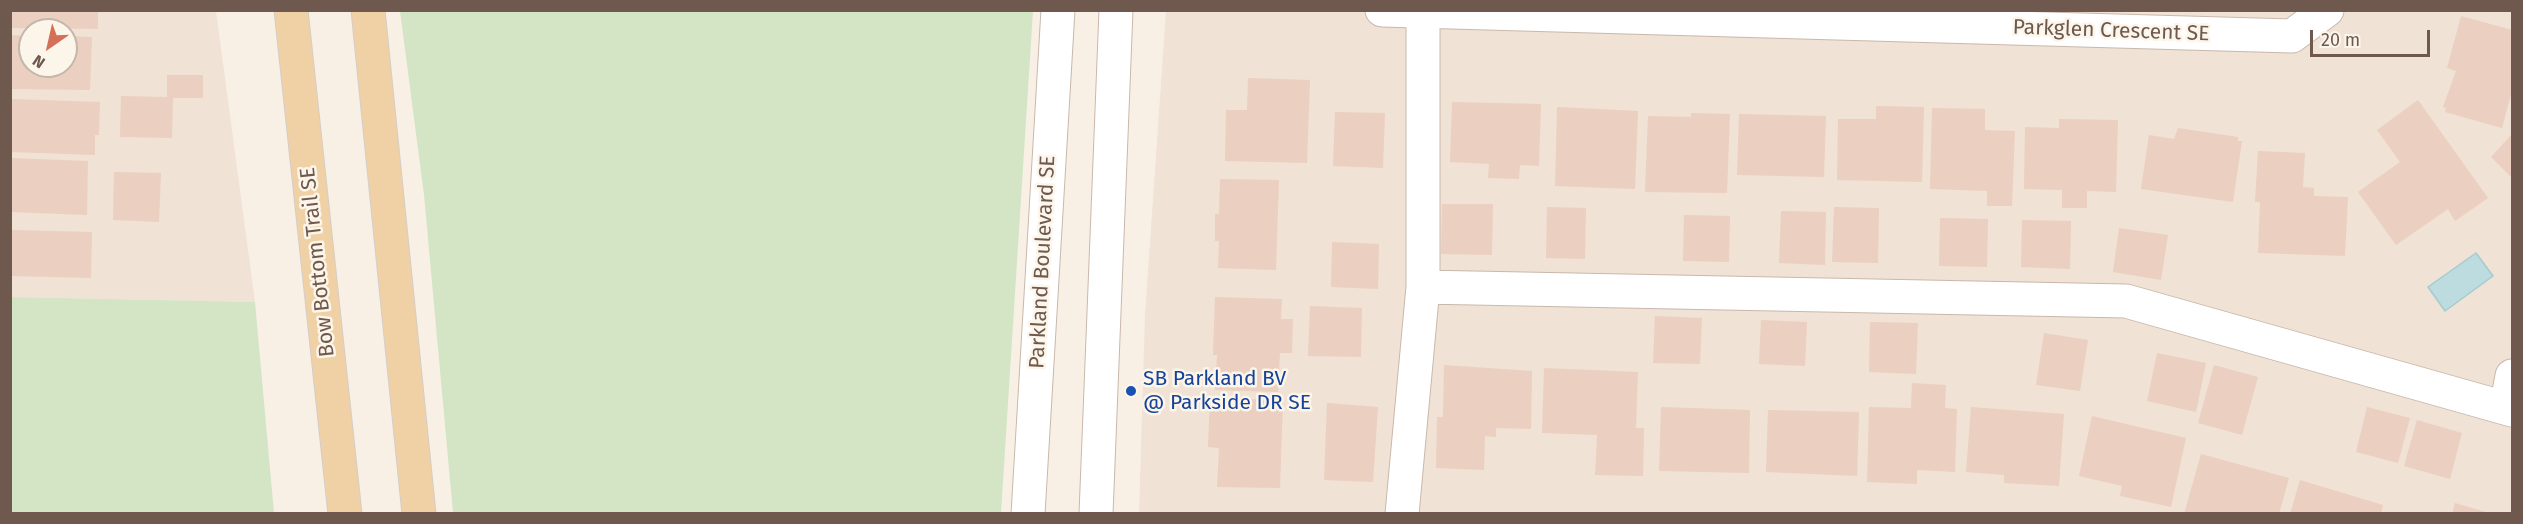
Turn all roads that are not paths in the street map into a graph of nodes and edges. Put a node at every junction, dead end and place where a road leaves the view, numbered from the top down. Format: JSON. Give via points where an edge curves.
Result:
{"nodes":[{"id":1,"x":291,"y":10,"type":"edge"},
{"id":2,"x":368,"y":10,"type":"edge"},
{"id":3,"x":1058,"y":10,"type":"edge"},
{"id":4,"x":1116,"y":10,"type":"edge"},
{"id":5,"x":1382,"y":10,"type":"edge"},
{"id":6,"x":2327,"y":10,"type":"edge"},
{"id":7,"x":1423,"y":12,"type":"edge"},
{"id":8,"x":1423,"y":287,"type":"junction"},
{"id":9,"x":2512,"y":376,"type":"edge"},
{"id":10,"x":2509,"y":409,"type":"edge"},
{"id":11,"x":345,"y":513,"type":"edge"},
{"id":12,"x":419,"y":513,"type":"edge"},
{"id":13,"x":1028,"y":513,"type":"edge"},
{"id":14,"x":1096,"y":513,"type":"edge"},
{"id":15,"x":1402,"y":513,"type":"edge"}],
"edges":[{"from":1,"to":11,"type":"main road","name":"Bow Bottom Trail SE"},
{"from":2,"to":12,"type":"main road"},
{"from":3,"to":13,"type":"street","name":"Parkland Boulevard SE"},
{"from":4,"to":14,"type":"street"},
{"from":5,"to":7,"type":"street","name":"Parkglen Crescent SE"},
{"from":6,"to":7,"type":"street","name":"Parkglen Crescent SE","via":[[2292,36]]},
{"from":7,"to":8,"type":"street"},
{"from":8,"to":10,"type":"street","via":[[2126,301]]},
{"from":8,"to":15,"type":"street"},
{"from":9,"to":10,"type":"street"}]}
